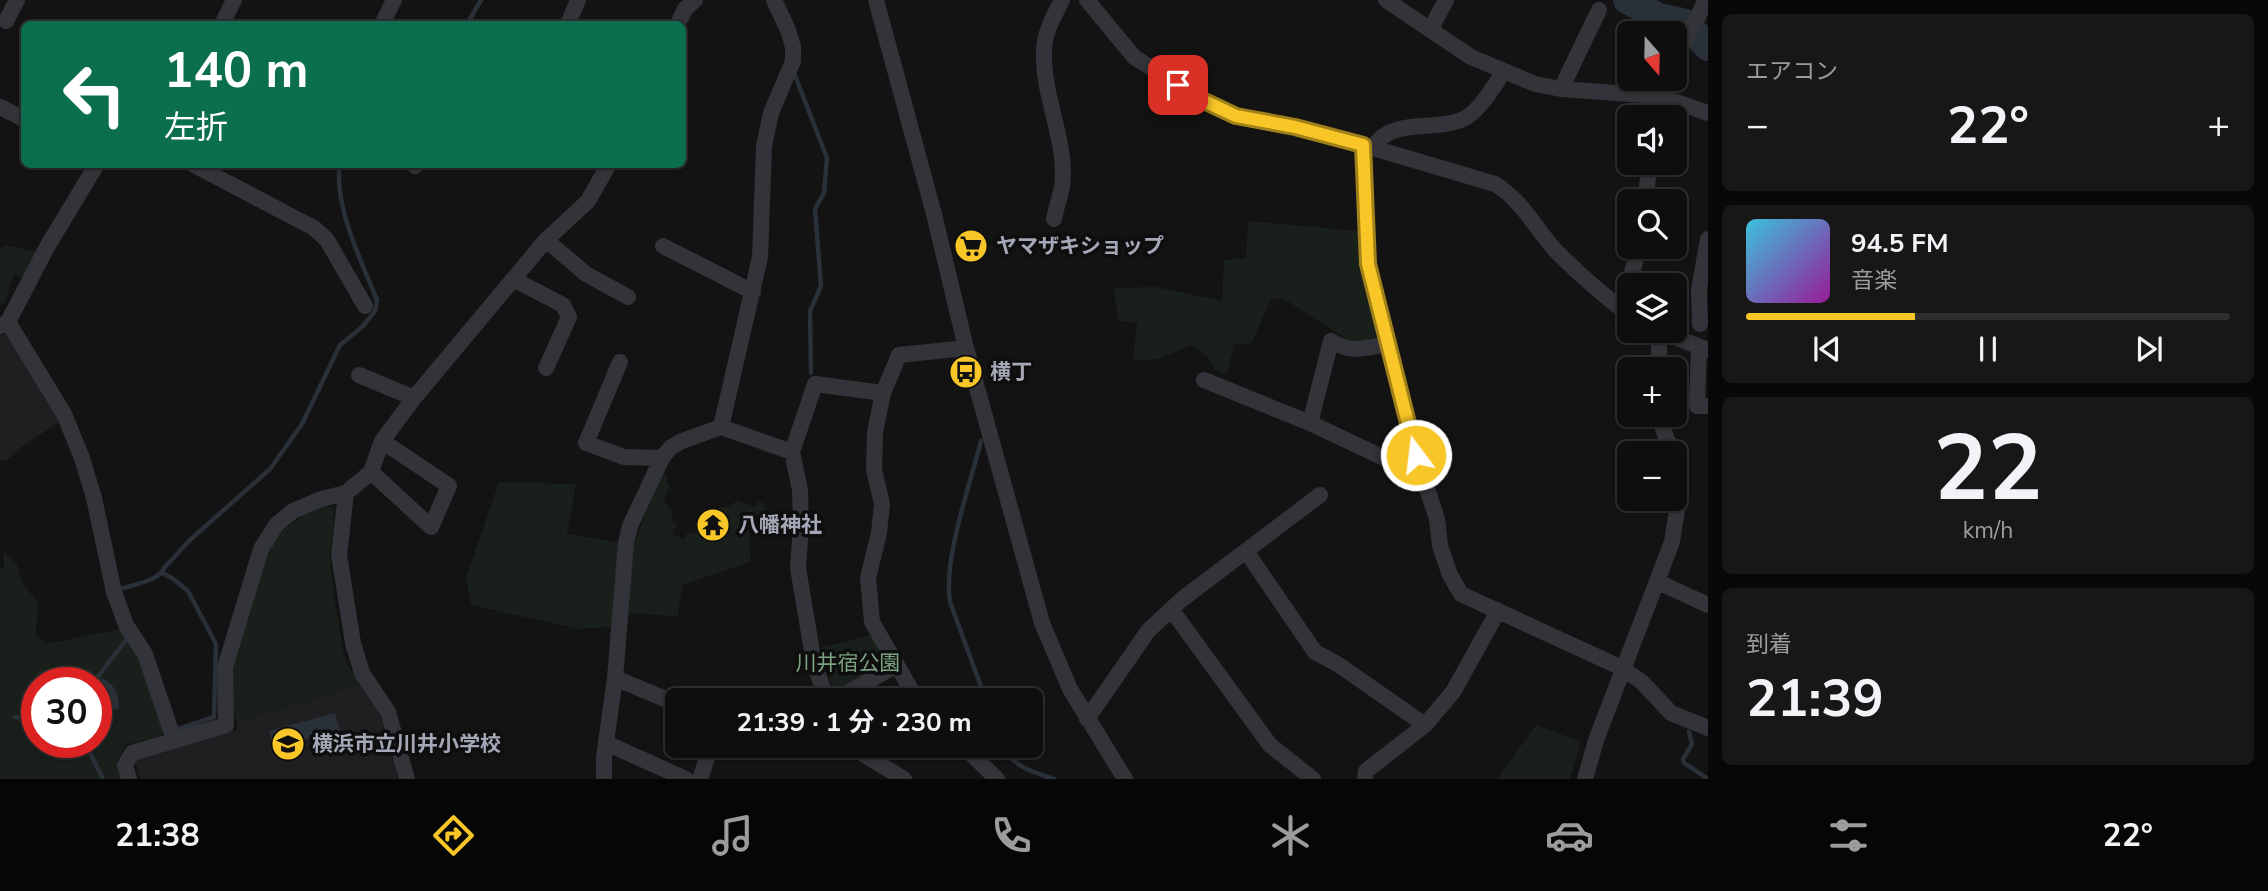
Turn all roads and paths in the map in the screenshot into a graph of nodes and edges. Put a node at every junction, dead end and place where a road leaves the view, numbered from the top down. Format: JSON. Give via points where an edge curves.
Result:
{"nodes":[{"id":1,"x":17,"y":0,"type":"edge"},
{"id":2,"x":234,"y":0,"type":"edge"},
{"id":3,"x":394,"y":0,"type":"edge"},
{"id":4,"x":578,"y":0,"type":"edge"},
{"id":5,"x":774,"y":0,"type":"edge"},
{"id":6,"x":876,"y":0,"type":"edge"},
{"id":7,"x":1062,"y":0,"type":"edge"},
{"id":8,"x":1087,"y":0,"type":"edge"},
{"id":9,"x":1386,"y":0,"type":"edge"},
{"id":10,"x":1446,"y":0,"type":"edge"},
{"id":11,"x":1704,"y":0,"type":"edge"},
{"id":12,"x":686,"y":3,"type":"edge"},
{"id":13,"x":1599,"y":10,"type":"dead end"},
{"id":14,"x":6,"y":21,"type":"dead end"},
{"id":15,"x":224,"y":21,"type":"edge"},
{"id":16,"x":384,"y":21,"type":"edge"},
{"id":17,"x":570,"y":21,"type":"edge"},
{"id":18,"x":679,"y":21,"type":"edge"},
{"id":19,"x":1430,"y":30,"type":"junction"},
{"id":20,"x":1687,"y":34,"type":"edge"},
{"id":21,"x":1504,"y":71,"type":"junction"},
{"id":22,"x":1561,"y":89,"type":"junction"},
{"id":23,"x":1656,"y":91,"type":"edge"},
{"id":24,"x":1659,"y":96,"type":"junction"},
{"id":25,"x":1658,"y":105,"type":"edge"},
{"id":26,"x":0,"y":107,"type":"edge"},
{"id":27,"x":1708,"y":113,"type":"edge"},
{"id":28,"x":21,"y":118,"type":"edge"},
{"id":29,"x":1368,"y":146,"type":"junction"},
{"id":30,"x":95,"y":168,"type":"edge"},
{"id":31,"x":200,"y":168,"type":"edge"},
{"id":32,"x":607,"y":168,"type":"edge"},
{"id":33,"x":1054,"y":219,"type":"dead end"},
{"id":34,"x":1708,"y":239,"type":"edge"},
{"id":35,"x":546,"y":240,"type":"junction"},
{"id":36,"x":663,"y":246,"type":"dead end"},
{"id":37,"x":513,"y":279,"type":"junction"},
{"id":38,"x":753,"y":292,"type":"junction"},
{"id":39,"x":628,"y":297,"type":"dead end"},
{"id":40,"x":365,"y":306,"type":"dead end"},
{"id":41,"x":1617,"y":306,"type":"edge"},
{"id":42,"x":4,"y":324,"type":"edge"},
{"id":43,"x":1700,"y":324,"type":"dead end"},
{"id":44,"x":1388,"y":344,"type":"junction"},
{"id":45,"x":967,"y":348,"type":"junction"},
{"id":46,"x":1703,"y":349,"type":"edge"},
{"id":47,"x":620,"y":362,"type":"dead end"},
{"id":48,"x":546,"y":369,"type":"dead end"},
{"id":49,"x":359,"y":375,"type":"dead end"},
{"id":50,"x":1204,"y":380,"type":"dead end"},
{"id":51,"x":883,"y":393,"type":"junction"},
{"id":52,"x":414,"y":398,"type":"junction"},
{"id":53,"x":1708,"y":406,"type":"edge"},
{"id":54,"x":1310,"y":423,"type":"junction"},
{"id":55,"x":721,"y":427,"type":"junction"},
{"id":56,"x":382,"y":441,"type":"junction"},
{"id":57,"x":792,"y":452,"type":"junction"},
{"id":58,"x":1416,"y":455,"type":"junction"},
{"id":59,"x":662,"y":458,"type":"junction"},
{"id":60,"x":371,"y":472,"type":"junction"},
{"id":61,"x":346,"y":493,"type":"junction"},
{"id":62,"x":1320,"y":495,"type":"dead end"},
{"id":63,"x":1677,"y":511,"type":"edge"},
{"id":64,"x":1246,"y":551,"type":"junction"},
{"id":65,"x":1658,"y":582,"type":"junction"},
{"id":66,"x":1708,"y":604,"type":"edge"},
{"id":67,"x":1171,"y":609,"type":"junction"},
{"id":68,"x":1499,"y":611,"type":"junction"},
{"id":69,"x":897,"y":665,"type":"junction"},
{"id":70,"x":1622,"y":668,"type":"junction"},
{"id":71,"x":615,"y":678,"type":"junction"},
{"id":72,"x":823,"y":688,"type":"edge"},
{"id":73,"x":856,"y":688,"type":"edge"},
{"id":74,"x":910,"y":688,"type":"edge"},
{"id":75,"x":665,"y":699,"type":"edge"},
{"id":76,"x":1087,"y":719,"type":"junction"},
{"id":77,"x":1425,"y":725,"type":"junction"},
{"id":78,"x":1708,"y":728,"type":"edge"},
{"id":79,"x":174,"y":740,"type":"junction"},
{"id":80,"x":606,"y":743,"type":"junction"},
{"id":81,"x":707,"y":758,"type":"edge"},
{"id":82,"x":870,"y":758,"type":"edge"},
{"id":83,"x":975,"y":758,"type":"edge"},
{"id":84,"x":130,"y":779,"type":"edge"},
{"id":85,"x":407,"y":779,"type":"edge"},
{"id":86,"x":604,"y":779,"type":"edge"},
{"id":87,"x":686,"y":779,"type":"edge"},
{"id":88,"x":700,"y":779,"type":"edge"},
{"id":89,"x":904,"y":779,"type":"edge"},
{"id":90,"x":997,"y":779,"type":"edge"},
{"id":91,"x":1125,"y":779,"type":"edge"},
{"id":92,"x":1313,"y":779,"type":"edge"},
{"id":93,"x":1365,"y":779,"type":"edge"},
{"id":94,"x":1585,"y":779,"type":"edge"}],
"edges":[{"from":1,"to":14,"type":"street"},
{"from":2,"to":15,"type":"street"},
{"from":3,"to":16,"type":"street"},
{"from":4,"to":17,"type":"street"},
{"from":5,"to":38,"type":"street","via":[[791,38],[793,61],[771,113],[764,146],[760,257]]},
{"from":6,"to":45,"type":"street"},
{"from":7,"to":33,"type":"street","via":[[1044,51],[1048,100],[1061,161],[1062,185]]},
{"from":8,"to":29,"type":"street","via":[[1134,57],[1200,99],[1236,116]]},
{"from":9,"to":19,"type":"street"},
{"from":10,"to":19,"type":"street"},
{"from":11,"to":20,"type":"street"},
{"from":12,"to":18,"type":"street"},
{"from":13,"to":22,"type":"street"},
{"from":19,"to":21,"type":"street","via":[[1471,57]]},
{"from":21,"to":22,"type":"street"},
{"from":21,"to":29,"type":"street","via":[[1479,107],[1466,117],[1449,125],[1416,125],[1395,131]]},
{"from":22,"to":24,"type":"street"},
{"from":23,"to":24,"type":"street"},
{"from":24,"to":25,"type":"street"},
{"from":24,"to":27,"type":"street"},
{"from":26,"to":28,"type":"street"},
{"from":29,"to":41,"type":"street","via":[[1495,184],[1511,193],[1558,252]]},
{"from":29,"to":44,"type":"street","via":[[1368,264]]},
{"from":30,"to":42,"type":"street"},
{"from":31,"to":40,"type":"street","via":[[314,228],[327,240]]},
{"from":32,"to":35,"type":"street","via":[[588,201]]},
{"from":34,"to":43,"type":"street","via":[[1699,289]]},
{"from":35,"to":37,"type":"street"},
{"from":35,"to":39,"type":"street","via":[[586,275]]},
{"from":36,"to":38,"type":"street"},
{"from":37,"to":48,"type":"street","via":[[563,305],[569,317]]},
{"from":37,"to":52,"type":"street"},
{"from":38,"to":55,"type":"street"},
{"from":42,"to":79,"type":"street","via":[[64,414],[82,458],[114,592],[126,625],[145,654]]},
{"from":44,"to":54,"type":"street","via":[[1353,351],[1331,341]]},
{"from":44,"to":58,"type":"street"},
{"from":45,"to":51,"type":"street","via":[[898,355]]},
{"from":45,"to":76,"type":"street","via":[[1042,623]]},
{"from":46,"to":53,"type":"street","via":[[1697,406]]},
{"from":47,"to":59,"type":"street","via":[[586,443],[624,457]]},
{"from":49,"to":52,"type":"street"},
{"from":50,"to":54,"type":"street"},
{"from":51,"to":57,"type":"street","via":[[815,384]]},
{"from":51,"to":69,"type":"street","via":[[874,470],[883,504],[868,578],[872,622]]},
{"from":52,"to":56,"type":"street"},
{"from":54,"to":58,"type":"street","via":[[1382,457]]},
{"from":55,"to":57,"type":"street"},
{"from":55,"to":59,"type":"street","via":[[682,441]]},
{"from":56,"to":60,"type":"street"},
{"from":56,"to":60,"type":"street","via":[[449,486],[431,527]]},
{"from":57,"to":72,"type":"street","via":[[800,490],[798,568],[814,663]]},
{"from":58,"to":68,"type":"street","via":[[1450,575],[1461,594]]},
{"from":59,"to":71,"type":"street","via":[[626,543]]},
{"from":60,"to":61,"type":"street"},
{"from":61,"to":79,"type":"street","via":[[302,507],[276,525],[261,549],[225,667],[226,725]]},
{"from":61,"to":85,"type":"street","via":[[339,555],[353,643],[362,673],[388,712]]},
{"from":62,"to":64,"type":"street"},
{"from":63,"to":65,"type":"street"},
{"from":64,"to":67,"type":"street"},
{"from":64,"to":77,"type":"street","via":[[1315,652]]},
{"from":65,"to":66,"type":"street"},
{"from":65,"to":70,"type":"street"},
{"from":67,"to":76,"type":"street","via":[[1147,631]]},
{"from":67,"to":92,"type":"street","via":[[1270,745]]},
{"from":68,"to":70,"type":"street"},
{"from":68,"to":77,"type":"street","via":[[1453,692]]},
{"from":69,"to":73,"type":"street"},
{"from":69,"to":74,"type":"street"},
{"from":70,"to":78,"type":"street","via":[[1671,713]]},
{"from":70,"to":94,"type":"street"},
{"from":71,"to":75,"type":"street"},
{"from":71,"to":80,"type":"street"},
{"from":76,"to":91,"type":"street"},
{"from":77,"to":93,"type":"street","via":[[1366,771]]},
{"from":79,"to":84,"type":"street","via":[[132,753],[125,765]]},
{"from":80,"to":86,"type":"street"},
{"from":80,"to":87,"type":"street"},
{"from":81,"to":88,"type":"street"},
{"from":82,"to":89,"type":"street"},
{"from":83,"to":90,"type":"street"}]}
